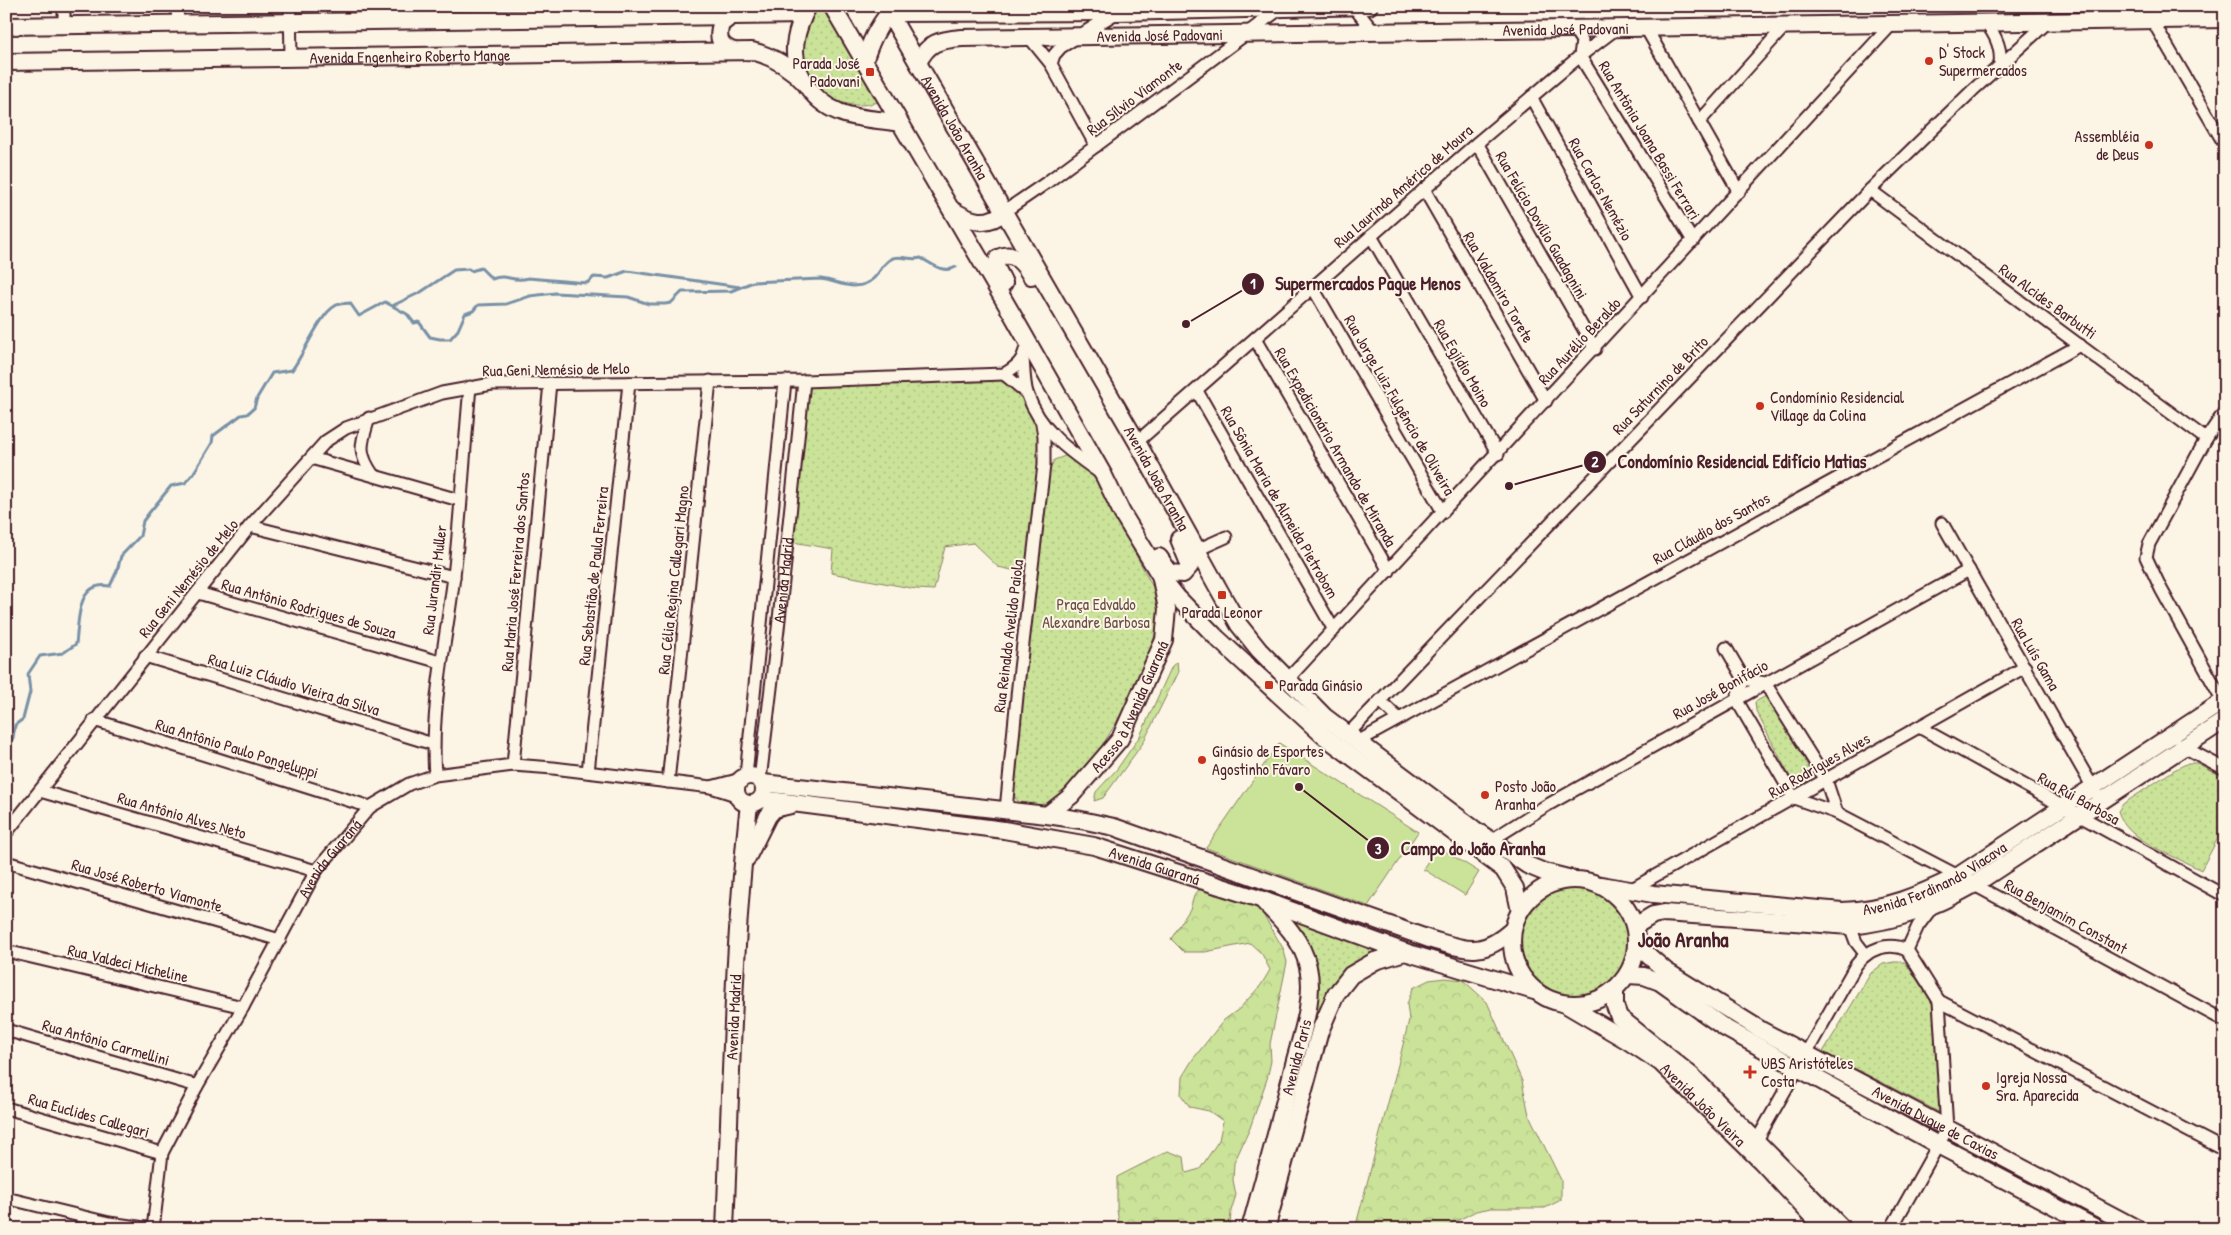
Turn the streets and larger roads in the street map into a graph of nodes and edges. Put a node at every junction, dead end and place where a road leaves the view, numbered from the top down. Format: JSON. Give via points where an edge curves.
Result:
{"nodes":[{"id":1,"x":64,"y":6,"type":"edge"},
{"id":2,"x":177,"y":6,"type":"edge"},
{"id":3,"x":290,"y":6,"type":"edge"},
{"id":4,"x":832,"y":6,"type":"edge"},
{"id":5,"x":1353,"y":6,"type":"edge"},
{"id":6,"x":1369,"y":6,"type":"edge"},
{"id":7,"x":1281,"y":7,"type":"edge"},
{"id":8,"x":1160,"y":8,"type":"edge"},
{"id":9,"x":962,"y":9,"type":"edge"},
{"id":10,"x":1121,"y":9,"type":"edge"},
{"id":11,"x":887,"y":10,"type":"edge"},
{"id":12,"x":768,"y":11,"type":"edge"},
{"id":13,"x":806,"y":11,"type":"edge"},
{"id":14,"x":515,"y":12,"type":"edge"},
{"id":15,"x":628,"y":12,"type":"edge"},
{"id":16,"x":401,"y":14,"type":"edge"},
{"id":17,"x":730,"y":17,"type":"junction"},
{"id":18,"x":2225,"y":19,"type":"edge"},
{"id":19,"x":2152,"y":20,"type":"junction"},
{"id":20,"x":2049,"y":21,"type":"junction"},
{"id":21,"x":1986,"y":22,"type":"junction"},
{"id":22,"x":1893,"y":23,"type":"junction"},
{"id":23,"x":178,"y":24,"type":"junction"},
{"id":24,"x":290,"y":24,"type":"junction"},
{"id":25,"x":64,"y":25,"type":"junction"},
{"id":26,"x":6,"y":26,"type":"edge"},
{"id":27,"x":1784,"y":26,"type":"junction"},
{"id":28,"x":1617,"y":28,"type":"junction"},
{"id":29,"x":1646,"y":28,"type":"junction"},
{"id":30,"x":1574,"y":29,"type":"junction"},
{"id":31,"x":1373,"y":31,"type":"junction"},
{"id":32,"x":1243,"y":34,"type":"junction"},
{"id":33,"x":1029,"y":37,"type":"junction"},
{"id":34,"x":962,"y":38,"type":"junction"},
{"id":35,"x":1078,"y":38,"type":"junction"},
{"id":36,"x":734,"y":51,"type":"junction"},
{"id":37,"x":1580,"y":56,"type":"junction"},
{"id":38,"x":291,"y":57,"type":"junction"},
{"id":39,"x":6,"y":62,"type":"edge"},
{"id":40,"x":864,"y":62,"type":"junction"},
{"id":41,"x":918,"y":64,"type":"junction"},
{"id":42,"x":1051,"y":64,"type":"junction"},
{"id":43,"x":2000,"y":65,"type":"junction"},
{"id":44,"x":804,"y":83,"type":"junction"},
{"id":45,"x":1531,"y":97,"type":"junction"},
{"id":46,"x":1699,"y":122,"type":"junction"},
{"id":47,"x":900,"y":123,"type":"junction"},
{"id":48,"x":1477,"y":143,"type":"junction"},
{"id":49,"x":2225,"y":145,"type":"edge"},
{"id":50,"x":1096,"y":146,"type":"junction"},
{"id":51,"x":1424,"y":189,"type":"junction"},
{"id":52,"x":1870,"y":190,"type":"junction"},
{"id":53,"x":1739,"y":192,"type":"junction"},
{"id":54,"x":950,"y":207,"type":"junction"},
{"id":55,"x":1005,"y":211,"type":"junction"},
{"id":56,"x":1371,"y":236,"type":"junction"},
{"id":57,"x":1693,"y":241,"type":"junction"},
{"id":58,"x":1313,"y":288,"type":"junction"},
{"id":59,"x":1642,"y":297,"type":"junction"},
{"id":60,"x":1012,"y":314,"type":"junction"},
{"id":61,"x":1069,"y":326,"type":"junction"},
{"id":62,"x":1255,"y":339,"type":"junction"},
{"id":63,"x":2080,"y":345,"type":"junction"},
{"id":64,"x":1595,"y":349,"type":"junction"},
{"id":65,"x":1025,"y":350,"type":"junction"},
{"id":66,"x":1004,"y":374,"type":"junction"},
{"id":67,"x":710,"y":381,"type":"junction"},
{"id":68,"x":785,"y":381,"type":"junction"},
{"id":69,"x":804,"y":381,"type":"junction"},
{"id":70,"x":550,"y":383,"type":"junction"},
{"id":71,"x":629,"y":383,"type":"junction"},
{"id":72,"x":470,"y":387,"type":"junction"},
{"id":73,"x":1197,"y":391,"type":"junction"},
{"id":74,"x":1027,"y":393,"type":"junction"},
{"id":75,"x":1546,"y":401,"type":"junction"},
{"id":76,"x":2225,"y":411,"type":"edge"},
{"id":77,"x":369,"y":418,"type":"junction"},
{"id":78,"x":1042,"y":424,"type":"junction"},
{"id":79,"x":2206,"y":439,"type":"junction"},
{"id":80,"x":1137,"y":442,"type":"junction"},
{"id":81,"x":1062,"y":446,"type":"junction"},
{"id":82,"x":1498,"y":454,"type":"junction"},
{"id":83,"x":311,"y":458,"type":"junction"},
{"id":84,"x":1044,"y":465,"type":"junction"},
{"id":85,"x":373,"y":475,"type":"junction"},
{"id":86,"x":1104,"y":476,"type":"junction"},
{"id":87,"x":459,"y":500,"type":"junction"},
{"id":88,"x":1174,"y":508,"type":"junction"},
{"id":89,"x":1443,"y":512,"type":"junction"},
{"id":90,"x":1122,"y":513,"type":"junction"},
{"id":91,"x":1942,"y":523,"type":"dead end"},
{"id":92,"x":250,"y":526,"type":"junction"},
{"id":93,"x":1226,"y":537,"type":"dead end"},
{"id":94,"x":1197,"y":550,"type":"junction"},
{"id":95,"x":1969,"y":570,"type":"junction"},
{"id":96,"x":1389,"y":571,"type":"junction"},
{"id":97,"x":454,"y":576,"type":"junction"},
{"id":98,"x":1161,"y":577,"type":"junction"},
{"id":99,"x":198,"y":593,"type":"junction"},
{"id":100,"x":1334,"y":630,"type":"junction"},
{"id":101,"x":1726,"y":648,"type":"dead end"},
{"id":102,"x":145,"y":656,"type":"junction"},
{"id":103,"x":440,"y":662,"type":"junction"},
{"id":104,"x":2025,"y":666,"type":"junction"},
{"id":105,"x":1744,"y":679,"type":"junction"},
{"id":106,"x":1287,"y":680,"type":"junction"},
{"id":107,"x":1765,"y":683,"type":"junction"},
{"id":108,"x":1736,"y":699,"type":"junction"},
{"id":109,"x":2224,"y":700,"type":"edge"},
{"id":110,"x":1380,"y":701,"type":"junction"},
{"id":111,"x":1398,"y":718,"type":"junction"},
{"id":112,"x":94,"y":720,"type":"junction"},
{"id":113,"x":2225,"y":720,"type":"edge"},
{"id":114,"x":1918,"y":727,"type":"junction"},
{"id":115,"x":1354,"y":737,"type":"junction"},
{"id":116,"x":2168,"y":738,"type":"junction"},
{"id":117,"x":432,"y":744,"type":"junction"},
{"id":118,"x":2184,"y":747,"type":"junction"},
{"id":119,"x":513,"y":765,"type":"junction"},
{"id":120,"x":2225,"y":769,"type":"edge"},
{"id":121,"x":588,"y":772,"type":"junction"},
{"id":122,"x":1091,"y":774,"type":"junction"},
{"id":123,"x":435,"y":776,"type":"junction"},
{"id":124,"x":1826,"y":780,"type":"junction"},
{"id":125,"x":668,"y":782,"type":"junction"},
{"id":126,"x":711,"y":787,"type":"junction"},
{"id":127,"x":751,"y":788,"type":"junction"},
{"id":128,"x":40,"y":791,"type":"junction"},
{"id":129,"x":2097,"y":795,"type":"junction"},
{"id":130,"x":1794,"y":798,"type":"junction"},
{"id":131,"x":809,"y":805,"type":"junction"},
{"id":132,"x":370,"y":807,"type":"junction"},
{"id":133,"x":2064,"y":808,"type":"junction"},
{"id":134,"x":1006,"y":810,"type":"junction"},
{"id":135,"x":1837,"y":813,"type":"junction"},
{"id":136,"x":1047,"y":815,"type":"junction"},
{"id":137,"x":2079,"y":815,"type":"junction"},
{"id":138,"x":1082,"y":820,"type":"junction"},
{"id":139,"x":6,"y":833,"type":"edge"},
{"id":140,"x":1490,"y":841,"type":"junction"},
{"id":141,"x":1094,"y":846,"type":"junction"},
{"id":142,"x":6,"y":862,"type":"edge"},
{"id":143,"x":316,"y":871,"type":"junction"},
{"id":144,"x":741,"y":874,"type":"junction"},
{"id":145,"x":1958,"y":876,"type":"junction"},
{"id":146,"x":1572,"y":880,"type":"junction"},
{"id":147,"x":1975,"y":884,"type":"junction"},
{"id":148,"x":1601,"y":885,"type":"junction"},
{"id":149,"x":1628,"y":891,"type":"junction"},
{"id":150,"x":2225,"y":896,"type":"edge"},
{"id":151,"x":1260,"y":899,"type":"junction"},
{"id":152,"x":1932,"y":906,"type":"junction"},
{"id":153,"x":1520,"y":911,"type":"junction"},
{"id":154,"x":1635,"y":926,"type":"junction"},
{"id":155,"x":1850,"y":926,"type":"junction"},
{"id":156,"x":1512,"y":930,"type":"junction"},
{"id":157,"x":280,"y":940,"type":"junction"},
{"id":158,"x":1637,"y":944,"type":"junction"},
{"id":159,"x":1907,"y":950,"type":"junction"},
{"id":160,"x":6,"y":951,"type":"edge"},
{"id":161,"x":1405,"y":952,"type":"junction"},
{"id":162,"x":1866,"y":955,"type":"junction"},
{"id":163,"x":1628,"y":975,"type":"junction"},
{"id":164,"x":1615,"y":990,"type":"junction"},
{"id":165,"x":1534,"y":991,"type":"junction"},
{"id":166,"x":1939,"y":1002,"type":"junction"},
{"id":167,"x":1565,"y":1004,"type":"junction"},
{"id":168,"x":243,"y":1007,"type":"junction"},
{"id":169,"x":2225,"y":1021,"type":"edge"},
{"id":170,"x":6,"y":1030,"type":"edge"},
{"id":171,"x":1806,"y":1053,"type":"junction"},
{"id":172,"x":1798,"y":1068,"type":"junction"},
{"id":173,"x":197,"y":1086,"type":"junction"},
{"id":174,"x":6,"y":1108,"type":"edge"},
{"id":175,"x":1947,"y":1129,"type":"junction"},
{"id":176,"x":1757,"y":1140,"type":"junction"},
{"id":177,"x":1938,"y":1144,"type":"junction"},
{"id":178,"x":2225,"y":1150,"type":"edge"},
{"id":179,"x":162,"y":1153,"type":"junction"},
{"id":180,"x":6,"y":1198,"type":"edge"},
{"id":181,"x":153,"y":1229,"type":"edge"},
{"id":182,"x":725,"y":1229,"type":"edge"},
{"id":183,"x":1250,"y":1229,"type":"edge"},
{"id":184,"x":1266,"y":1229,"type":"edge"},
{"id":185,"x":1824,"y":1229,"type":"edge"},
{"id":186,"x":1843,"y":1229,"type":"edge"},
{"id":187,"x":1891,"y":1229,"type":"edge"},
{"id":188,"x":2098,"y":1229,"type":"edge"},
{"id":189,"x":2138,"y":1229,"type":"edge"}],
"edges":[{"from":1,"to":25,"type":"street"},
{"from":2,"to":23,"type":"street"},
{"from":3,"to":24,"type":"street"},
{"from":4,"to":40,"type":"street"},
{"from":5,"to":6,"type":"street","name":"Avenida José Padovani"},
{"from":5,"to":7,"type":"street","name":"Avenida José Padovani"},
{"from":5,"to":31,"type":"street"},
{"from":7,"to":8,"type":"street","name":"Avenida José Padovani"},
{"from":7,"to":32,"type":"street","name":"Rua Sílvio Viamonte"},
{"from":8,"to":10,"type":"street","name":"Avenida José Padovani"},
{"from":9,"to":10,"type":"street","name":"Avenida José Padovani"},
{"from":9,"to":11,"type":"street","name":"Avenida José Padovani"},
{"from":9,"to":34,"type":"street","via":[[948,21],[952,34]]},
{"from":10,"to":35,"type":"street"},
{"from":11,"to":40,"type":"street","via":[[870,42]]},
{"from":11,"to":41,"type":"street","name":"Avenida João Aranha"},
{"from":12,"to":13,"type":"street","name":"Avenida Engenheiro Roberto Mange"},
{"from":12,"to":17,"type":"street","name":"Avenida Engenheiro Roberto Mange"},
{"from":13,"to":44,"type":"street","via":[[795,40],[795,55]]},
{"from":14,"to":15,"type":"street","name":"Avenida Engenheiro Roberto Mange"},
{"from":14,"to":16,"type":"street","name":"Avenida Engenheiro Roberto Mange"},
{"from":15,"to":17,"type":"street","name":"Avenida Engenheiro Roberto Mange"},
{"from":16,"to":24,"type":"street","name":"Avenida Engenheiro Roberto Mange"},
{"from":17,"to":36,"type":"street","via":[[721,24],[719,38],[722,45]]},
{"from":18,"to":19,"type":"street","name":"Avenida José Padovani"},
{"from":19,"to":20,"type":"street","name":"Avenida José Padovani"},
{"from":19,"to":49,"type":"street"},
{"from":20,"to":21,"type":"street","name":"Avenida José Padovani"},
{"from":20,"to":43,"type":"street","name":"Rua Saturnino de Brito"},
{"from":21,"to":22,"type":"street","name":"Avenida José Padovani"},
{"from":21,"to":43,"type":"street","via":[[2000,49]]},
{"from":22,"to":27,"type":"street","name":"Avenida José Padovani"},
{"from":22,"to":53,"type":"street","name":"Rua Aurélio Beraldo"},
{"from":23,"to":24,"type":"street","name":"Avenida Engenheiro Roberto Mange"},
{"from":23,"to":25,"type":"street","name":"Avenida Engenheiro Roberto Mange"},
{"from":24,"to":38,"type":"street"},
{"from":25,"to":26,"type":"street","name":"Avenida Engenheiro Roberto Mange"},
{"from":27,"to":29,"type":"street","name":"Avenida José Padovani"},
{"from":27,"to":46,"type":"street"},
{"from":28,"to":29,"type":"street","name":"Avenida José Padovani"},
{"from":28,"to":30,"type":"street","name":"Avenida José Padovani"},
{"from":28,"to":37,"type":"street","name":"Rua Laurindo Américo de Moura"},
{"from":29,"to":46,"type":"street"},
{"from":30,"to":31,"type":"street","name":"Avenida José Padovani"},
{"from":30,"to":37,"type":"street","via":[[1582,42]]},
{"from":31,"to":32,"type":"street","name":"Avenida José Padovani"},
{"from":32,"to":35,"type":"street","name":"Avenida José Padovani"},
{"from":32,"to":50,"type":"street","name":"Rua Sílvio Viamonte"},
{"from":33,"to":34,"type":"street","name":"Avenida José Padovani"},
{"from":33,"to":35,"type":"street","name":"Avenida José Padovani"},
{"from":33,"to":42,"type":"street"},
{"from":34,"to":41,"type":"street","name":"Avenida José Padovani","via":[[934,44],[924,50]]},
{"from":35,"to":42,"type":"street","via":[[1061,47]]},
{"from":36,"to":38,"type":"street","name":"Avenida Engenheiro Roberto Mange"},
{"from":36,"to":44,"type":"street","name":"Avenida Engenheiro Roberto Mange","via":[[763,54],[791,70]]},
{"from":37,"to":45,"type":"street","name":"Rua Laurindo Américo de Moura"},
{"from":37,"to":57,"type":"street","name":"Rua Antônia Joana Bassi Ferrari"},
{"from":38,"to":39,"type":"street","name":"Avenida Engenheiro Roberto Mange"},
{"from":40,"to":47,"type":"street"},
{"from":41,"to":55,"type":"street","name":"Avenida João Aranha"},
{"from":42,"to":50,"type":"street"},
{"from":43,"to":52,"type":"street","name":"Rua Saturnino de Brito"},
{"from":44,"to":47,"type":"street","via":[[810,92],[840,112]]},
{"from":45,"to":48,"type":"street","name":"Rua Laurindo Américo de Moura"},
{"from":45,"to":59,"type":"street","name":"Rua Carlos Nemézio"},
{"from":46,"to":53,"type":"street"},
{"from":47,"to":54,"type":"street"},
{"from":48,"to":51,"type":"street","name":"Rua Laurindo Américo de Moura"},
{"from":48,"to":64,"type":"street","name":"Rua Felício Dovílio Guadagnini"},
{"from":50,"to":55,"type":"street","name":"Rua Sílvio Viamonte"},
{"from":51,"to":56,"type":"street","name":"Rua Laurindo Américo de Moura"},
{"from":51,"to":75,"type":"street","name":"Rua Valdomiro Torete"},
{"from":52,"to":63,"type":"street","name":"Rua Alcides Barbutti"},
{"from":52,"to":110,"type":"street","name":"Rua Saturnino de Brito"},
{"from":53,"to":57,"type":"street","name":"Rua Aurélio Beraldo"},
{"from":54,"to":55,"type":"street","via":[[979,222],[994,220]]},
{"from":54,"to":60,"type":"street"},
{"from":55,"to":61,"type":"street","name":"Avenida João Aranha"},
{"from":56,"to":58,"type":"street","name":"Rua Laurindo Américo de Moura"},
{"from":56,"to":82,"type":"street","name":"Rua Egjídio Moino"},
{"from":57,"to":59,"type":"street","name":"Rua Aurélio Beraldo"},
{"from":58,"to":62,"type":"street","name":"Rua Laurindo Américo de Moura"},
{"from":58,"to":89,"type":"street","name":"Rua Jorge Luiz Fulgêncio de Oliveira"},
{"from":59,"to":64,"type":"street","name":"Rua Aurélio Beraldo"},
{"from":60,"to":61,"type":"street","via":[[1011,300],[996,268],[998,258],[1010,255],[1024,264],[1056,319]]},
{"from":60,"to":65,"type":"street"},
{"from":61,"to":80,"type":"street","name":"Avenida João Aranha"},
{"from":62,"to":73,"type":"street","name":"Rua Laurindo Américo de Moura"},
{"from":62,"to":96,"type":"street","name":"Rua Expedicionário Armando de Miranda"},
{"from":63,"to":79,"type":"street","name":"Rua Alcides Barbutti"},
{"from":63,"to":111,"type":"street","name":"Rua Cláudio dos Santos"},
{"from":64,"to":75,"type":"street","name":"Rua Aurélio Beraldo"},
{"from":65,"to":66,"type":"street","via":[[1014,368]]},
{"from":65,"to":74,"type":"street"},
{"from":65,"to":86,"type":"street"},
{"from":66,"to":69,"type":"street","name":"Rua Geni Nemésio de Melo"},
{"from":66,"to":74,"type":"street"},
{"from":67,"to":68,"type":"street","name":"Rua Geni Nemésio de Melo"},
{"from":67,"to":71,"type":"street","name":"Rua Geni Nemésio de Melo"},
{"from":67,"to":125,"type":"street","name":"Rua Célia Regina Callegari Magno"},
{"from":68,"to":69,"type":"street","name":"Rua Geni Nemésio de Melo"},
{"from":68,"to":127,"type":"street","name":"Avenida Madrid"},
{"from":69,"to":127,"type":"street","name":"Avenida Madrid","via":[[778,630]]},
{"from":70,"to":71,"type":"street","name":"Rua Geni Nemésio de Melo"},
{"from":70,"to":72,"type":"street","name":"Rua Geni Nemésio de Melo"},
{"from":70,"to":119,"type":"street","name":"Rua Maria José Ferreira dos Santos"},
{"from":71,"to":121,"type":"street","name":"Rua Sebastião de Paula Ferreira"},
{"from":72,"to":77,"type":"street","name":"Rua Geni Nemésio de Melo"},
{"from":72,"to":87,"type":"street","name":"Rua Jurandir Muller"},
{"from":73,"to":80,"type":"street","name":"Rua Laurindo Américo de Moura"},
{"from":73,"to":100,"type":"street","name":"Rua Sônia Maria de Almeida Pietrobom"},
{"from":74,"to":78,"type":"street"},
{"from":75,"to":82,"type":"street","name":"Rua Aurélio Beraldo"},
{"from":76,"to":79,"type":"street"},
{"from":77,"to":83,"type":"street","name":"Rua Geni Nemésio de Melo","via":[[336,434]]},
{"from":77,"to":85,"type":"street","via":[[361,452]]},
{"from":78,"to":81,"type":"street"},
{"from":78,"to":84,"type":"street","name":"Rua Reinaldo Avelido Paiola"},
{"from":79,"to":109,"type":"street","via":[[2149,544],[2146,557]]},
{"from":80,"to":88,"type":"street","name":"Avenida João Aranha"},
{"from":81,"to":84,"type":"street"},
{"from":81,"to":86,"type":"street"},
{"from":82,"to":89,"type":"street","name":"Rua Aurélio Beraldo"},
{"from":83,"to":85,"type":"street"},
{"from":83,"to":92,"type":"street","name":"Rua Geni Nemésio de Melo"},
{"from":84,"to":134,"type":"street","name":"Rua Reinaldo Avelido Paiola"},
{"from":85,"to":87,"type":"street"},
{"from":86,"to":90,"type":"street"},
{"from":87,"to":97,"type":"street","name":"Rua Jurandir Muller"},
{"from":88,"to":90,"type":"street","via":[[1174,530],[1190,566],[1183,574],[1166,570],[1135,519]]},
{"from":88,"to":94,"type":"street","name":"Avenida João Aranha"},
{"from":89,"to":96,"type":"street","name":"Rua Aurélio Beraldo"},
{"from":90,"to":98,"type":"street"},
{"from":91,"to":95,"type":"street","name":"Rua Luís Gama"},
{"from":92,"to":97,"type":"street"},
{"from":92,"to":99,"type":"street","name":"Rua Geni Nemésio de Melo"},
{"from":93,"to":94,"type":"street"},
{"from":94,"to":106,"type":"street","name":"Avenida João Aranha","via":[[1239,625]]},
{"from":95,"to":104,"type":"street","name":"Rua Luís Gama"},
{"from":95,"to":107,"type":"street","name":"Rua José Bonifácio"},
{"from":96,"to":100,"type":"street","name":"Rua Aurélio Beraldo"},
{"from":97,"to":103,"type":"street","name":"Rua Jurandir Muller"},
{"from":98,"to":122,"type":"street","name":"Acesso à Avenida Guaraná","via":[[1167,609],[1164,640],[1120,739]]},
{"from":98,"to":153,"type":"street","via":[[1203,625],[1324,736],[1503,869],[1515,888]]},
{"from":99,"to":102,"type":"street","name":"Rua Geni Nemésio de Melo"},
{"from":99,"to":103,"type":"street","name":"Rua Antônio Rodrigues de Souza"},
{"from":100,"to":106,"type":"street","name":"Rua Aurélio Beraldo"},
{"from":101,"to":105,"type":"street"},
{"from":102,"to":112,"type":"street","name":"Rua Geni Nemésio de Melo"},
{"from":102,"to":117,"type":"street","name":"Rua Luiz Cláudio Vieira da Silva"},
{"from":103,"to":117,"type":"street","name":"Rua Jurandir Muller"},
{"from":104,"to":114,"type":"street","name":"Rua Rodrigues Alves"},
{"from":104,"to":129,"type":"street","name":"Rua Luís Gama"},
{"from":105,"to":107,"type":"street"},
{"from":105,"to":108,"type":"street"},
{"from":106,"to":115,"type":"street","name":"Avenida João Aranha","via":[[1325,717]]},
{"from":107,"to":108,"type":"street","name":"Rua José Bonifácio"},
{"from":107,"to":124,"type":"street"},
{"from":108,"to":130,"type":"street"},
{"from":108,"to":140,"type":"street","name":"Rua José Bonifácio"},
{"from":109,"to":116,"type":"street","name":"Avenida Ferdinando Viacava"},
{"from":110,"to":111,"type":"street"},
{"from":110,"to":115,"type":"street","name":"Rua Saturnino de Brito"},
{"from":111,"to":115,"type":"street","name":"Rua Cláudio dos Santos"},
{"from":112,"to":128,"type":"street","name":"Rua Geni Nemésio de Melo"},
{"from":112,"to":132,"type":"street","name":"Rua Antônio Paulo Pongeluppi"},
{"from":113,"to":118,"type":"street","name":"Avenida Ferdinando Viacava"},
{"from":114,"to":124,"type":"street","name":"Rua Rodrigues Alves"},
{"from":114,"to":133,"type":"street","name":"Rua Rui Barbosa"},
{"from":115,"to":140,"type":"street","name":"Avenida João Aranha"},
{"from":116,"to":118,"type":"street"},
{"from":116,"to":129,"type":"street","name":"Avenida Ferdinando Viacava"},
{"from":117,"to":123,"type":"street","name":"Rua Jurandir Muller"},
{"from":118,"to":120,"type":"street"},
{"from":118,"to":129,"type":"street","name":"Avenida Ferdinando Viacava"},
{"from":119,"to":121,"type":"street","name":"Avenida Guaraná"},
{"from":119,"to":123,"type":"street","name":"Avenida Guaraná"},
{"from":121,"to":125,"type":"street","name":"Avenida Guaraná"},
{"from":122,"to":136,"type":"street","name":"Acesso à Avenida Guaraná","via":[[1065,802]]},
{"from":122,"to":138,"type":"street","via":[[1079,806]]},
{"from":123,"to":132,"type":"street","name":"Avenida Guaraná","via":[[409,784]]},
{"from":124,"to":130,"type":"street","name":"Rua Rodrigues Alves"},
{"from":124,"to":135,"type":"street"},
{"from":125,"to":126,"type":"street","name":"Avenida Guaraná"},
{"from":126,"to":127,"type":"street","name":"Avenida Guaraná"},
{"from":126,"to":127,"type":"street","name":"Avenida Guaraná"},
{"from":127,"to":131,"type":"street","name":"Avenida Guaraná"},
{"from":127,"to":134,"type":"street","name":"Avenida Guaraná"},
{"from":127,"to":144,"type":"street","name":"Avenida Madrid"},
{"from":128,"to":139,"type":"street","name":"Rua Geni Nemésio de Melo"},
{"from":128,"to":143,"type":"street","name":"Rua Antônio Alves Neto"},
{"from":129,"to":133,"type":"street","name":"Avenida Ferdinando Viacava"},
{"from":129,"to":137,"type":"street","name":"Avenida Ferdinando Viacava"},
{"from":130,"to":135,"type":"street","name":"Rua Benjamim Constant"},
{"from":130,"to":149,"type":"street","name":"Rua Rodrigues Alves"},
{"from":131,"to":141,"type":"street","name":"Avenida Guaraná","via":[[1004,830]]},
{"from":131,"to":144,"type":"street","via":[[774,809],[750,850]]},
{"from":132,"to":143,"type":"street","name":"Avenida Guaraná"},
{"from":133,"to":137,"type":"street","name":"Rua Rui Barbosa"},
{"from":133,"to":145,"type":"street","name":"Avenida Ferdinando Viacava"},
{"from":134,"to":136,"type":"street","name":"Avenida Guaraná"},
{"from":135,"to":145,"type":"street","name":"Rua Benjamim Constant"},
{"from":136,"to":138,"type":"street","name":"Avenida Guaraná"},
{"from":137,"to":147,"type":"street","name":"Avenida Ferdinando Viacava"},
{"from":137,"to":150,"type":"street","name":"Rua Rui Barbosa"},
{"from":138,"to":141,"type":"street"},
{"from":138,"to":156,"type":"street","name":"Avenida Guaraná","via":[[1125,831],[1460,948],[1480,950],[1500,941]]},
{"from":140,"to":146,"type":"street","name":"Avenida João Aranha","via":[[1527,865]]},
{"from":141,"to":151,"type":"street","name":"Avenida Guaraná"},
{"from":142,"to":157,"type":"street","name":"Rua José Roberto Viamonte"},
{"from":143,"to":157,"type":"street","name":"Avenida Guaraná"},
{"from":144,"to":182,"type":"street","name":"Avenida Madrid"},
{"from":145,"to":147,"type":"street","name":"Rua Benjamim Constant"},
{"from":145,"to":149,"type":"street","name":"Avenida Ferdinando Viacava","via":[[1922,894],[1867,910],[1842,911]]},
{"from":146,"to":148,"type":"street","via":[[1587,880]]},
{"from":146,"to":153,"type":"street","via":[[1546,886],[1531,896]]},
{"from":147,"to":152,"type":"street","name":"Avenida Ferdinando Viacava"},
{"from":147,"to":169,"type":"street","name":"Rua Benjamim Constant"},
{"from":148,"to":149,"type":"street","name":"Avenida Ferdinando Viacava"},
{"from":148,"to":154,"type":"street","via":[[1623,902]]},
{"from":151,"to":161,"type":"street","name":"Avenida Guaraná"},
{"from":151,"to":183,"type":"street","name":"Avenida Paris","via":[[1282,920],[1301,948],[1311,986],[1291,1077]]},
{"from":152,"to":155,"type":"street","name":"Avenida Ferdinando Viacava","via":[[1879,923]]},
{"from":152,"to":159,"type":"street"},
{"from":153,"to":156,"type":"street"},
{"from":154,"to":155,"type":"street","name":"Avenida Ferdinando Viacava","via":[[1653,915],[1664,913]]},
{"from":154,"to":158,"type":"street"},
{"from":155,"to":162,"type":"street"},
{"from":156,"to":165,"type":"street","via":[[1515,964]]},
{"from":157,"to":168,"type":"street","name":"Avenida Guaraná"},
{"from":158,"to":163,"type":"street","via":[[1635,960]]},
{"from":158,"to":171,"type":"street","name":"Avenida Duque de Caxias","via":[[1666,971],[1761,1030]]},
{"from":159,"to":162,"type":"street","via":[[1887,946]]},
{"from":159,"to":166,"type":"street"},
{"from":160,"to":168,"type":"street","name":"Rua Valdeci Micheline"},
{"from":161,"to":165,"type":"street","name":"Avenida Guaraná"},
{"from":161,"to":184,"type":"street","name":"Avenida Paris","via":[[1375,961],[1351,975],[1333,1000],[1320,1031]]},
{"from":162,"to":171,"type":"street","via":[[1848,977]]},
{"from":163,"to":164,"type":"street"},
{"from":163,"to":172,"type":"street","name":"Avenida Duque de Caxias","via":[[1660,982],[1725,1028]]},
{"from":164,"to":167,"type":"street","via":[[1600,1000]]},
{"from":164,"to":176,"type":"street","name":"Avenida João Vieira","via":[[1619,1018],[1692,1076]]},
{"from":165,"to":167,"type":"street"},
{"from":166,"to":175,"type":"street"},
{"from":166,"to":178,"type":"street"},
{"from":167,"to":185,"type":"street","name":"Avenida João Vieira","via":[[1661,1063],[1761,1161]]},
{"from":168,"to":173,"type":"street","name":"Avenida Guaraná"},
{"from":170,"to":173,"type":"street","name":"Rua Antônio Carmellini"},
{"from":171,"to":172,"type":"street"},
{"from":171,"to":175,"type":"street","name":"Avenida Duque de Caxias"},
{"from":172,"to":176,"type":"street"},
{"from":172,"to":177,"type":"street","name":"Avenida Duque de Caxias"},
{"from":173,"to":179,"type":"street","name":"Avenida Guaraná"},
{"from":174,"to":179,"type":"street","name":"Rua Euclides Callegari"},
{"from":175,"to":177,"type":"street"},
{"from":175,"to":189,"type":"street","name":"Avenida Duque de Caxias"},
{"from":176,"to":186,"type":"street","name":"Avenida João Vieira"},
{"from":177,"to":187,"type":"street"},
{"from":177,"to":188,"type":"street","name":"Avenida Duque de Caxias"},
{"from":179,"to":181,"type":"street","name":"Avenida Guaraná"},
{"from":180,"to":181,"type":"street","via":[[109,1223]]}]}
